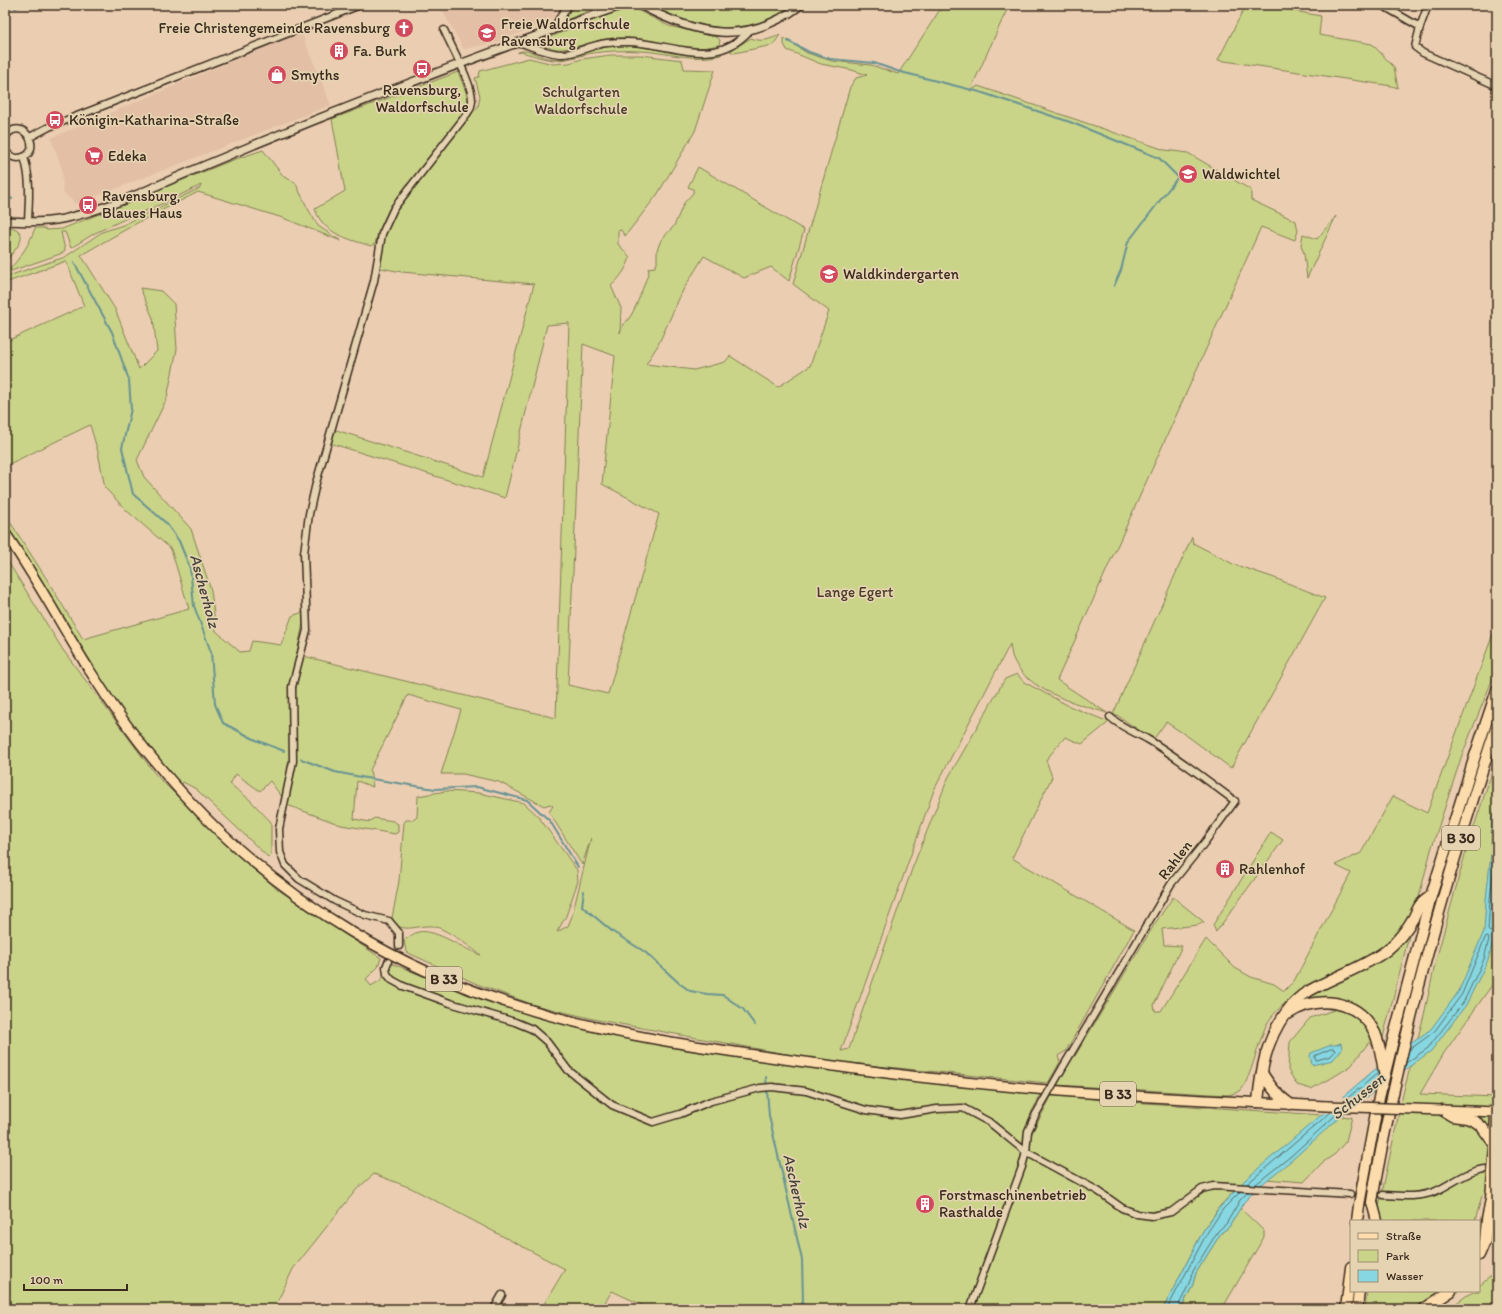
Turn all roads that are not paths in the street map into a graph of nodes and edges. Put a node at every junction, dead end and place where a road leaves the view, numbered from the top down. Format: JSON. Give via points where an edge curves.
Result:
{"nodes":[{"id":1,"x":360,"y":5,"type":"edge"},
{"id":2,"x":568,"y":5,"type":"edge"},
{"id":3,"x":623,"y":5,"type":"edge"},
{"id":4,"x":640,"y":5,"type":"edge"},
{"id":5,"x":801,"y":5,"type":"edge"},
{"id":6,"x":1382,"y":5,"type":"edge"},
{"id":7,"x":1428,"y":5,"type":"edge"},
{"id":8,"x":1420,"y":27,"type":"junction"},
{"id":9,"x":444,"y":30,"type":"dead end"},
{"id":10,"x":553,"y":30,"type":"junction"},
{"id":11,"x":750,"y":30,"type":"junction"},
{"id":12,"x":518,"y":42,"type":"junction"},
{"id":13,"x":459,"y":63,"type":"junction"},
{"id":14,"x":1497,"y":86,"type":"edge"},
{"id":15,"x":5,"y":137,"type":"edge"},
{"id":16,"x":30,"y":137,"type":"junction"},
{"id":17,"x":5,"y":150,"type":"edge"},
{"id":18,"x":24,"y":157,"type":"junction"},
{"id":19,"x":5,"y":221,"type":"edge"},
{"id":20,"x":28,"y":221,"type":"junction"},
{"id":21,"x":5,"y":533,"type":"edge"},
{"id":22,"x":1497,"y":690,"type":"edge"},
{"id":23,"x":1110,"y":717,"type":"dead end"},
{"id":24,"x":1497,"y":725,"type":"edge"},
{"id":25,"x":1430,"y":896,"type":"junction"},
{"id":26,"x":399,"y":946,"type":"dead end"},
{"id":27,"x":388,"y":962,"type":"dead end"},
{"id":28,"x":1283,"y":1017,"type":"junction"},
{"id":29,"x":1262,"y":1073,"type":"junction"},
{"id":30,"x":1385,"y":1076,"type":"junction"},
{"id":31,"x":1258,"y":1102,"type":"junction"},
{"id":32,"x":1290,"y":1104,"type":"junction"},
{"id":33,"x":1442,"y":1110,"type":"junction"},
{"id":34,"x":1496,"y":1112,"type":"edge"},
{"id":35,"x":1495,"y":1145,"type":"junction"},
{"id":36,"x":1026,"y":1152,"type":"junction"},
{"id":37,"x":1497,"y":1169,"type":"edge"},
{"id":38,"x":1350,"y":1194,"type":"tunnel mouth"},
{"id":39,"x":1383,"y":1195,"type":"tunnel mouth"},
{"id":40,"x":1372,"y":1202,"type":"junction"},
{"id":41,"x":1357,"y":1220,"type":"edge"},
{"id":42,"x":1369,"y":1220,"type":"edge"},
{"id":43,"x":1377,"y":1220,"type":"edge"},
{"id":44,"x":1487,"y":1220,"type":"junction"},
{"id":45,"x":1480,"y":1235,"type":"edge"},
{"id":46,"x":1480,"y":1253,"type":"edge"},
{"id":47,"x":1350,"y":1275,"type":"edge"},
{"id":48,"x":1359,"y":1292,"type":"edge"},
{"id":49,"x":1450,"y":1292,"type":"edge"},
{"id":50,"x":502,"y":1295,"type":"dead end"},
{"id":51,"x":494,"y":1309,"type":"edge"},
{"id":52,"x":970,"y":1309,"type":"edge"},
{"id":53,"x":1346,"y":1309,"type":"edge"},
{"id":54,"x":1358,"y":1309,"type":"edge"},
{"id":55,"x":1424,"y":1309,"type":"edge"}],
"edges":[{"from":1,"to":16,"type":"street","via":[[49,127]]},
{"from":2,"to":10,"type":"street"},
{"from":3,"to":10,"type":"street"},
{"from":4,"to":11,"type":"street","via":[[677,23],[700,30]]},
{"from":5,"to":11,"type":"street","via":[[777,20]]},
{"from":6,"to":8,"type":"street"},
{"from":7,"to":8,"type":"street"},
{"from":8,"to":14,"type":"street","via":[[1415,47],[1423,54]]},
{"from":9,"to":13,"type":"street"},
{"from":10,"to":12,"type":"street"},
{"from":11,"to":12,"type":"street","via":[[742,39],[732,44],[714,50],[687,52],[641,42],[625,42],[597,45],[561,54]]},
{"from":12,"to":13,"type":"street"},
{"from":13,"to":20,"type":"street","via":[[316,119],[124,200],[69,218]]},
{"from":13,"to":26,"type":"street","via":[[472,98],[471,108],[405,193],[387,221],[374,281],[316,483],[304,553],[307,630],[292,687],[293,761],[279,829],[282,859],[299,879],[335,901],[365,915],[389,921],[399,933]]},
{"from":15,"to":16,"type":"street","via":[[16,130]]},
{"from":16,"to":18,"type":"street","via":[[31,146]]},
{"from":17,"to":18,"type":"street","via":[[15,158]]},
{"from":18,"to":20,"type":"street","via":[[29,172]]},
{"from":19,"to":20,"type":"street"},
{"from":21,"to":31,"type":"main road","number":"B 33","via":[[115,709],[144,749],[186,798],[242,852],[305,902],[356,935],[426,971],[482,994],[538,1012],[678,1043],[831,1066],[971,1082],[1078,1092]]},
{"from":22,"to":25,"type":"highway","number":"B 30"},
{"from":23,"to":36,"type":"street","name":"Rahlen","bridge":true,"via":[[1147,739],[1235,801],[1206,842],[1171,884],[1036,1114],[1028,1131]]},
{"from":24,"to":40,"type":"highway","number":"B 30","bridge":true,"via":[[1427,951],[1408,1025]]},
{"from":25,"to":28,"type":"highway","via":[[1420,904],[1400,937],[1389,948],[1356,970],[1295,1000]]},
{"from":25,"to":30,"type":"highway","number":"B 30"},
{"from":27,"to":36,"type":"street","via":[[386,974],[403,986],[532,1029],[547,1042],[568,1070],[612,1105],[653,1122],[711,1101],[772,1087],[806,1091],[866,1110],[900,1115],[963,1108],[989,1122]]},
{"from":28,"to":29,"type":"highway","via":[[1274,1031]]},
{"from":28,"to":30,"type":"highway","via":[[1297,1007],[1311,1003],[1345,1004],[1366,1020],[1375,1033]]},
{"from":29,"to":31,"type":"highway"},
{"from":29,"to":32,"type":"highway","via":[[1277,1095]]},
{"from":30,"to":41,"type":"highway","number":"B 30","bridge":true},
{"from":31,"to":32,"type":"main road","number":"B 33"},
{"from":32,"to":33,"type":"main road","number":"B 33","bridge":true},
{"from":33,"to":34,"type":"main road","number":"B 33"},
{"from":33,"to":35,"type":"highway","via":[[1452,1116],[1476,1122]]},
{"from":34,"to":35,"type":"highway"},
{"from":35,"to":44,"type":"highway","bridge":true},
{"from":36,"to":38,"type":"street","via":[[1122,1208],[1152,1216],[1171,1212],[1202,1189],[1220,1186]]},
{"from":36,"to":52,"type":"street"},
{"from":37,"to":39,"type":"street","via":[[1476,1170],[1424,1195]]},
{"from":40,"to":42,"type":"highway","number":"B 30"},
{"from":40,"to":43,"type":"highway"},
{"from":44,"to":45,"type":"highway"},
{"from":44,"to":46,"type":"highway","via":[[1485,1241]]},
{"from":47,"to":53,"type":"highway"},
{"from":48,"to":54,"type":"highway"},
{"from":49,"to":55,"type":"highway"},
{"from":50,"to":51,"type":"street"}]}
